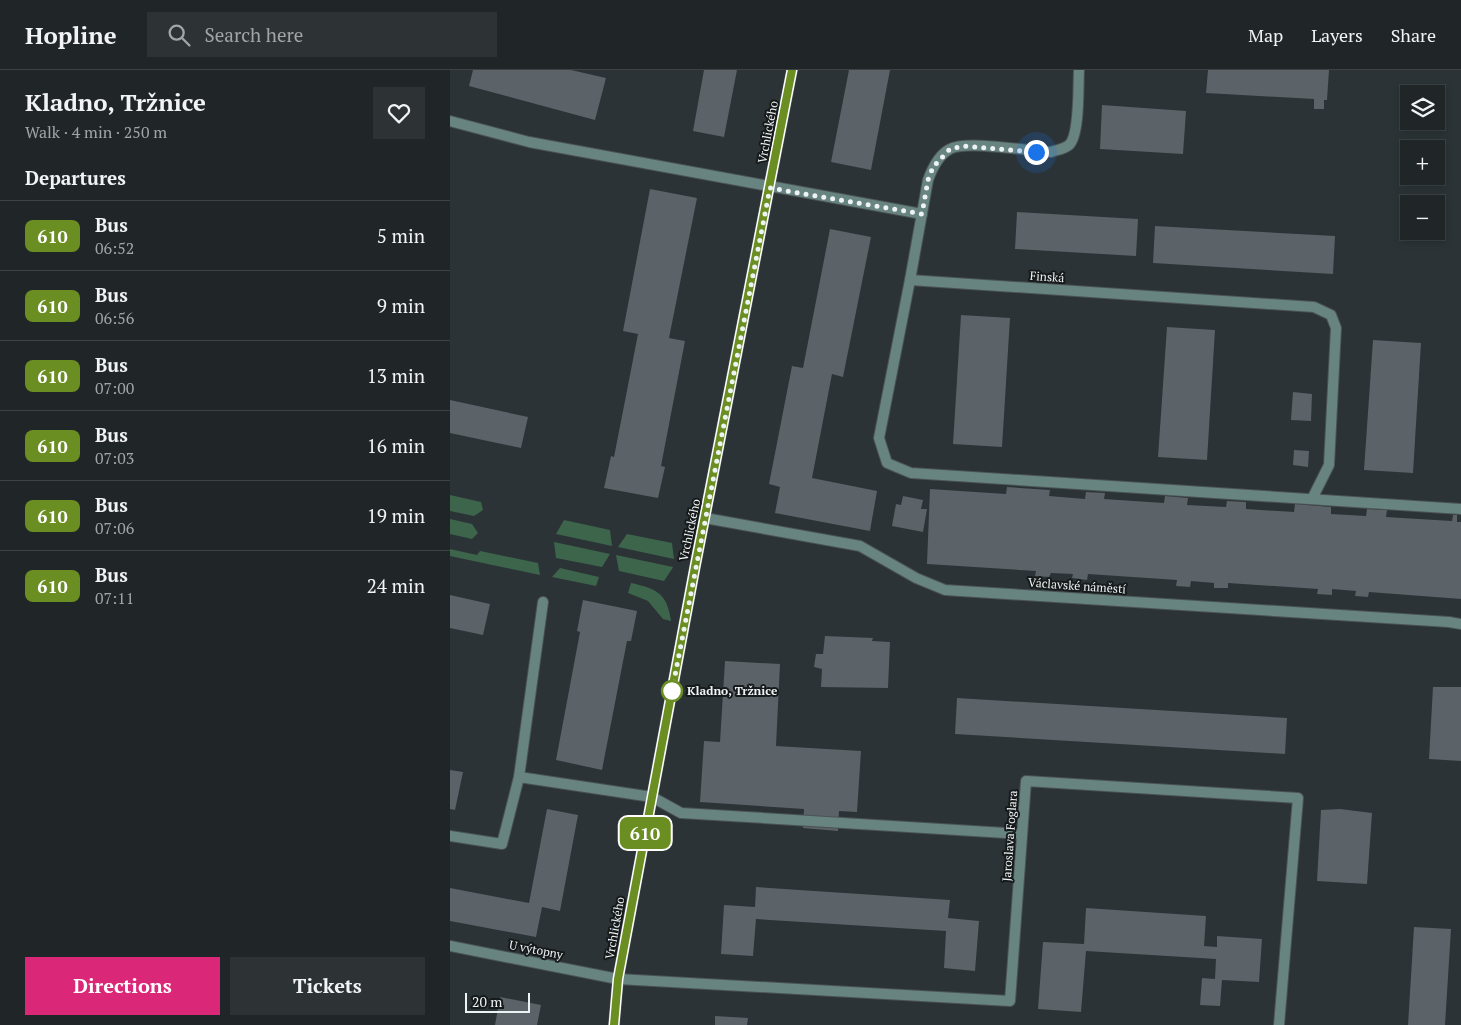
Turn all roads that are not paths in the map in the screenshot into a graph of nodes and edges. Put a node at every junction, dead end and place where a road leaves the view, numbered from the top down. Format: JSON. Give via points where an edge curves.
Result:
{"nodes":[{"id":1,"x":792,"y":70,"type":"edge"},
{"id":2,"x":1079,"y":70,"type":"edge"},
{"id":3,"x":450,"y":121,"type":"edge"},
{"id":4,"x":770,"y":188,"type":"junction"},
{"id":5,"x":922,"y":214,"type":"junction"},
{"id":6,"x":910,"y":280,"type":"junction"},
{"id":7,"x":1312,"y":499,"type":"junction"},
{"id":8,"x":1461,"y":509,"type":"edge"},
{"id":9,"x":705,"y":518,"type":"junction"},
{"id":10,"x":543,"y":602,"type":"dead end"},
{"id":11,"x":1461,"y":624,"type":"edge"},
{"id":12,"x":519,"y":777,"type":"junction"},
{"id":13,"x":652,"y":797,"type":"junction"},
{"id":14,"x":1022,"y":834,"type":"junction"},
{"id":15,"x":450,"y":836,"type":"edge"},
{"id":16,"x":450,"y":946,"type":"edge"},
{"id":17,"x":618,"y":979,"type":"junction"},
{"id":18,"x":614,"y":1025,"type":"edge"},
{"id":19,"x":1279,"y":1025,"type":"edge"}],
"edges":[{"from":1,"to":4,"type":"street","name":"Vrchlického"},
{"from":2,"to":5,"type":"street","via":[[1075,134],[1071,144],[1051,152],[964,146],[950,149],[933,167]]},
{"from":3,"to":4,"type":"street","via":[[529,142]]},
{"from":4,"to":5,"type":"street"},
{"from":4,"to":9,"type":"street","name":"Vrchlického"},
{"from":5,"to":6,"type":"street"},
{"from":6,"to":7,"type":"street","name":"Finská","via":[[1314,307],[1331,314],[1336,328],[1328,465]]},
{"from":6,"to":7,"type":"street","via":[[879,438],[887,463],[911,473]]},
{"from":7,"to":8,"type":"street"},
{"from":9,"to":11,"type":"street","name":"Václavské náměstí","via":[[860,546],[916,578],[945,590]]},
{"from":9,"to":13,"type":"street","name":"Vrchlického"},
{"from":10,"to":12,"type":"street"},
{"from":12,"to":13,"type":"street"},
{"from":12,"to":15,"type":"street","via":[[502,844]]},
{"from":13,"to":14,"type":"street","via":[[681,813]]},
{"from":13,"to":17,"type":"street","name":"Vrchlického"},
{"from":14,"to":17,"type":"street","name":"Jaroslava Foglara","via":[[1010,1001]]},
{"from":14,"to":19,"type":"street","name":"Jaroslava Foglara","via":[[1026,782],[1298,798]]},
{"from":16,"to":17,"type":"street","name":"U výtopny"},
{"from":17,"to":18,"type":"street","name":"Vrchlického"}]}
